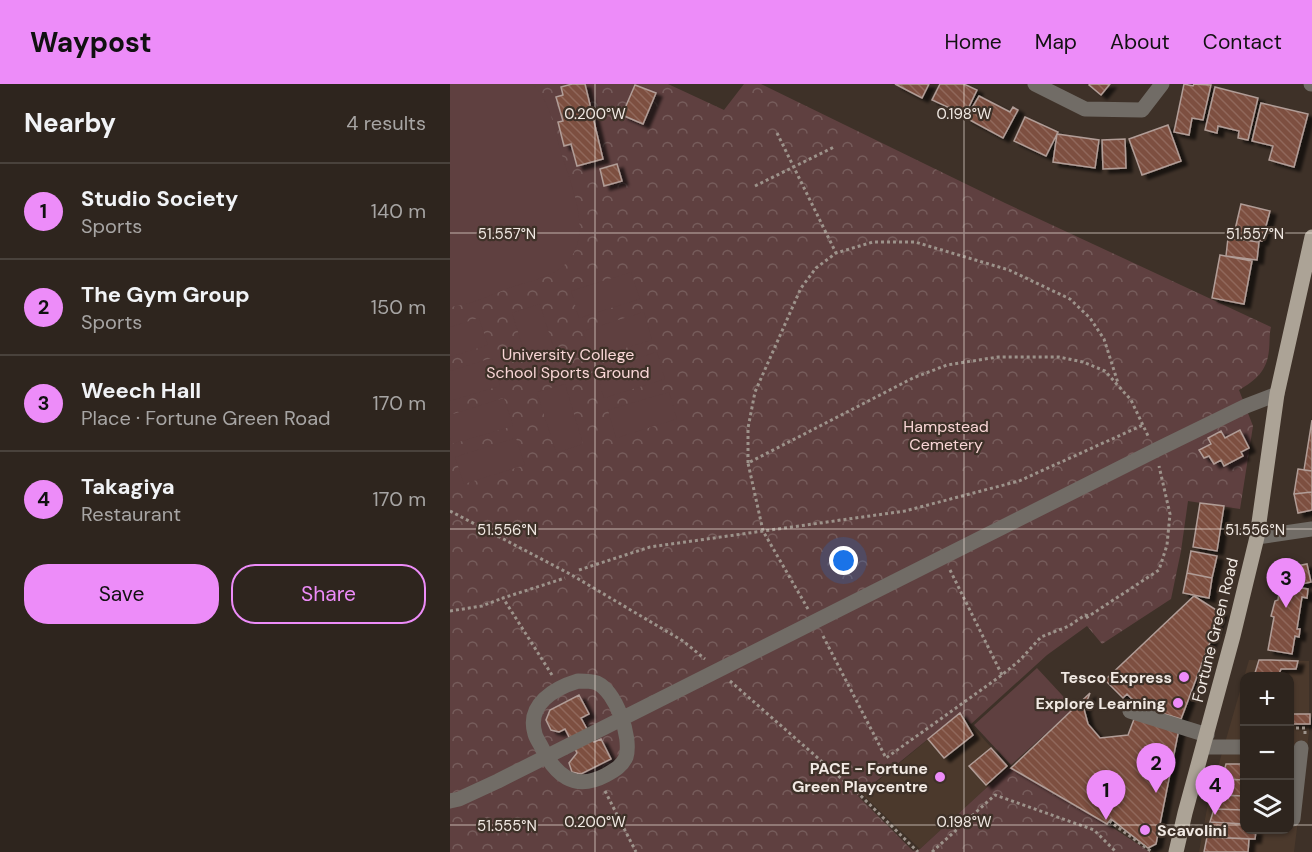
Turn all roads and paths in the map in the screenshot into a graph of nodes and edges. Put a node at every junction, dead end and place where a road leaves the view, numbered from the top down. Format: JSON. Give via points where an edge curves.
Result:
{"nodes":[{"id":1,"x":1035,"y":84,"type":"edge"},
{"id":2,"x":1162,"y":84,"type":"edge"},
{"id":3,"x":777,"y":132,"type":"dead end"},
{"id":4,"x":834,"y":147,"type":"dead end"},
{"id":5,"x":794,"y":167,"type":"junction"},
{"id":6,"x":755,"y":186,"type":"dead end"},
{"id":7,"x":1312,"y":237,"type":"edge"},
{"id":8,"x":836,"y":253,"type":"junction"},
{"id":9,"x":1119,"y":386,"type":"junction"},
{"id":10,"x":1277,"y":394,"type":"junction"},
{"id":11,"x":1143,"y":425,"type":"junction"},
{"id":12,"x":1156,"y":450,"type":"junction"},
{"id":13,"x":748,"y":462,"type":"junction"},
{"id":14,"x":450,"y":511,"type":"edge"},
{"id":15,"x":1312,"y":529,"type":"edge"},
{"id":16,"x":763,"y":531,"type":"junction"},
{"id":17,"x":1257,"y":537,"type":"junction"},
{"id":18,"x":944,"y":557,"type":"junction"},
{"id":19,"x":579,"y":570,"type":"dead end"},
{"id":20,"x":565,"y":578,"type":"dead end"},
{"id":21,"x":503,"y":598,"type":"junction"},
{"id":22,"x":450,"y":611,"type":"edge"},
{"id":23,"x":815,"y":622,"type":"junction"},
{"id":24,"x":718,"y":671,"type":"junction"},
{"id":25,"x":1002,"y":675,"type":"junction"},
{"id":26,"x":559,"y":686,"type":"junction"},
{"id":27,"x":1130,"y":711,"type":"dead end"},
{"id":28,"x":622,"y":719,"type":"junction"},
{"id":29,"x":1206,"y":741,"type":"junction"},
{"id":30,"x":1240,"y":746,"type":"edge"},
{"id":31,"x":1301,"y":748,"type":"edge"},
{"id":32,"x":546,"y":756,"type":"junction"},
{"id":33,"x":599,"y":779,"type":"junction"},
{"id":34,"x":450,"y":801,"type":"edge"},
{"id":35,"x":1294,"y":810,"type":"edge"},
{"id":36,"x":1109,"y":821,"type":"dead end"},
{"id":37,"x":636,"y":850,"type":"edge"},
{"id":38,"x":629,"y":852,"type":"edge"},
{"id":39,"x":918,"y":852,"type":"edge"},
{"id":40,"x":932,"y":852,"type":"edge"},
{"id":41,"x":1116,"y":852,"type":"edge"},
{"id":42,"x":1152,"y":852,"type":"edge"},
{"id":43,"x":1176,"y":852,"type":"edge"}],
"edges":[{"from":1,"to":2,"type":"street","via":[[1084,109],[1142,110]]},
{"from":3,"to":5,"type":"path"},
{"from":4,"to":5,"type":"path"},
{"from":5,"to":6,"type":"path"},
{"from":5,"to":8,"type":"path"},
{"from":7,"to":10,"type":"main road","name":"Fortune Green Road"},
{"from":8,"to":9,"type":"path","via":[[873,242],[915,242],[1009,270],[1043,285],[1070,299],[1090,318],[1104,339]]},
{"from":8,"to":13,"type":"path","via":[[816,268],[801,288],[755,392],[748,428]]},
{"from":9,"to":11,"type":"path"},
{"from":9,"to":13,"type":"path","via":[[1105,371],[1059,357],[998,357],[947,365],[913,378]]},
{"from":10,"to":12,"type":"street"},
{"from":10,"to":17,"type":"main road","name":"Fortune Green Road"},
{"from":11,"to":12,"type":"path"},
{"from":11,"to":16,"type":"path","via":[[1019,482],[905,511]]},
{"from":12,"to":18,"type":"street"},
{"from":12,"to":25,"type":"path","via":[[1170,514],[1167,545],[1159,570],[1087,617],[1041,637]]},
{"from":13,"to":16,"type":"path"},
{"from":14,"to":24,"type":"path","via":[[570,573],[683,641]]},
{"from":15,"to":17,"type":"street"},
{"from":16,"to":19,"type":"path","via":[[650,547]]},
{"from":16,"to":23,"type":"path"},
{"from":17,"to":29,"type":"main road","name":"Fortune Green Road"},
{"from":18,"to":23,"type":"street"},
{"from":18,"to":25,"type":"path"},
{"from":20,"to":21,"type":"path"},
{"from":21,"to":22,"type":"path"},
{"from":21,"to":26,"type":"path"},
{"from":23,"to":24,"type":"street"},
{"from":23,"to":25,"type":"path","via":[[886,758]]},
{"from":24,"to":28,"type":"street"},
{"from":24,"to":39,"type":"path","via":[[859,794]]},
{"from":26,"to":28,"type":"street","via":[[579,681],[597,683],[609,694]]},
{"from":26,"to":32,"type":"street","via":[[543,698],[533,717],[535,734]]},
{"from":27,"to":29,"type":"street"},
{"from":28,"to":32,"type":"street"},
{"from":28,"to":33,"type":"street","via":[[627,754],[622,765]]},
{"from":29,"to":30,"type":"street"},
{"from":29,"to":43,"type":"main road","name":"Fortune Green Road"},
{"from":31,"to":35,"type":"street"},
{"from":32,"to":33,"type":"street","via":[[558,772],[575,781]]},
{"from":32,"to":34,"type":"street"},
{"from":33,"to":37,"type":"path"},
{"from":36,"to":42,"type":"path"},
{"from":37,"to":38,"type":"path"},
{"from":40,"to":41,"type":"path","via":[[995,795],[1094,830]]}]}
